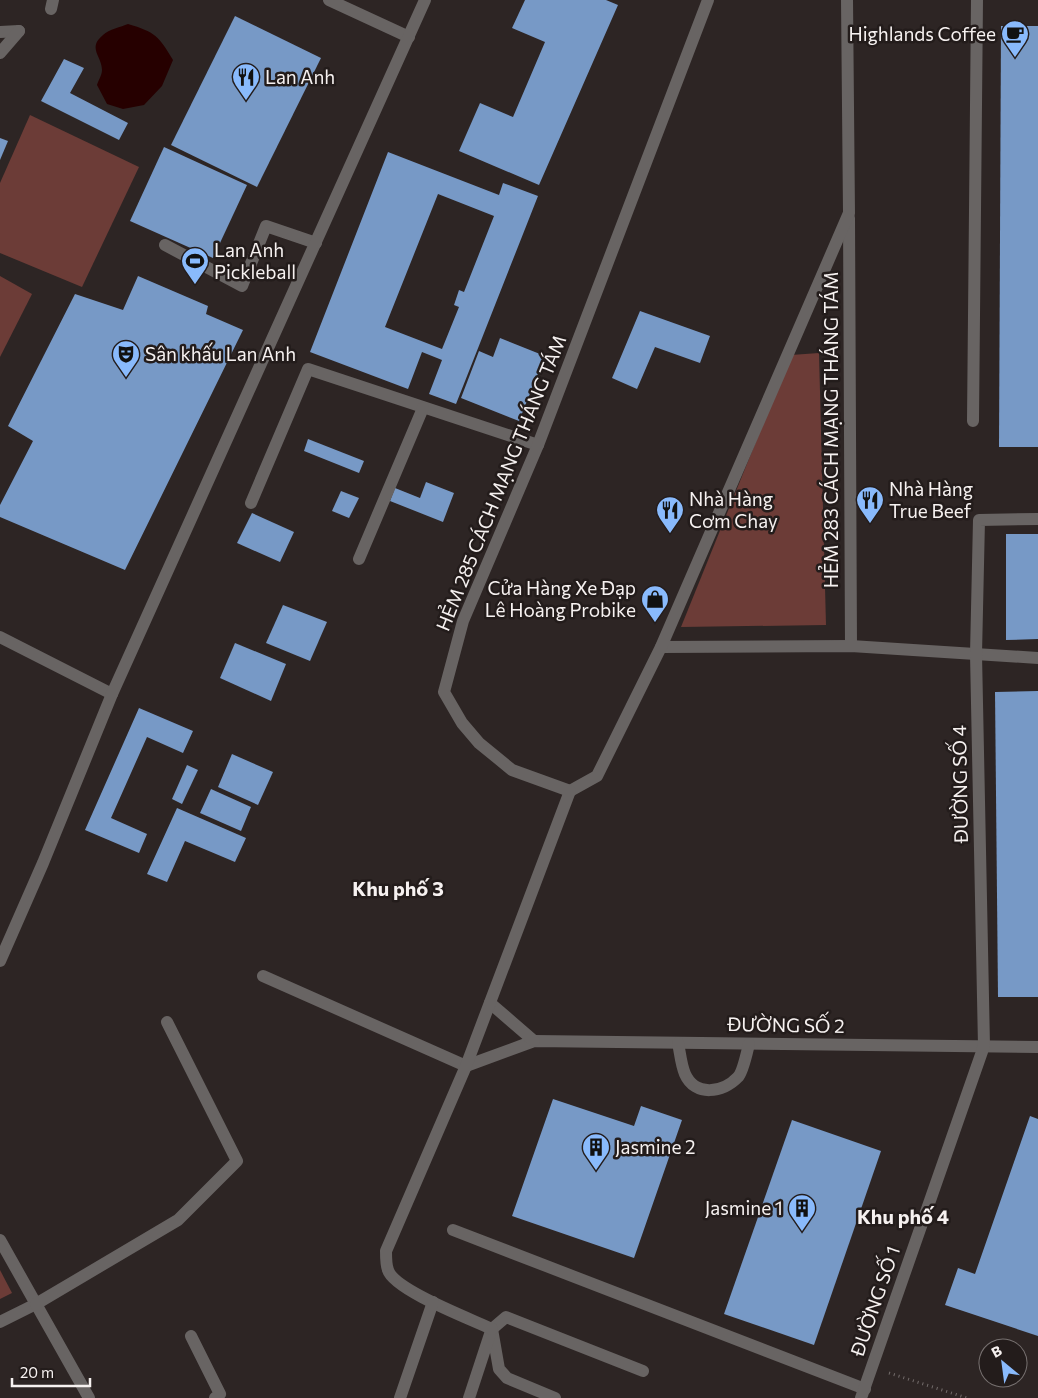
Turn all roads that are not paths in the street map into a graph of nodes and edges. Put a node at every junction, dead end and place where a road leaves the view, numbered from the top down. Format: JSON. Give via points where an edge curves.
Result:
{"nodes":[{"id":1,"x":329,"y":0,"type":"edge"},
{"id":2,"x":425,"y":0,"type":"edge"},
{"id":3,"x":708,"y":0,"type":"edge"},
{"id":4,"x":847,"y":0,"type":"edge"},
{"id":5,"x":976,"y":0,"type":"edge"},
{"id":6,"x":0,"y":32,"type":"edge"},
{"id":7,"x":409,"y":37,"type":"junction"},
{"id":8,"x":0,"y":53,"type":"edge"},
{"id":9,"x":849,"y":213,"type":"junction"},
{"id":10,"x":316,"y":243,"type":"junction"},
{"id":11,"x":165,"y":245,"type":"dead end"},
{"id":12,"x":424,"y":408,"type":"junction"},
{"id":13,"x":973,"y":422,"type":"dead end"},
{"id":14,"x":538,"y":445,"type":"junction"},
{"id":15,"x":251,"y":503,"type":"dead end"},
{"id":16,"x":1038,"y":519,"type":"edge"},
{"id":17,"x":359,"y":559,"type":"dead end"},
{"id":18,"x":0,"y":637,"type":"edge"},
{"id":19,"x":851,"y":646,"type":"junction"},
{"id":20,"x":660,"y":647,"type":"junction"},
{"id":21,"x":976,"y":654,"type":"junction"},
{"id":22,"x":1038,"y":658,"type":"edge"},
{"id":23,"x":112,"y":694,"type":"junction"},
{"id":24,"x":570,"y":791,"type":"junction"},
{"id":25,"x":0,"y":961,"type":"edge"},
{"id":26,"x":263,"y":976,"type":"dead end"},
{"id":27,"x":490,"y":1003,"type":"junction"},
{"id":28,"x":167,"y":1022,"type":"dead end"},
{"id":29,"x":534,"y":1041,"type":"junction"},
{"id":30,"x":678,"y":1043,"type":"junction"},
{"id":31,"x":749,"y":1044,"type":"junction"},
{"id":32,"x":984,"y":1046,"type":"junction"},
{"id":33,"x":1038,"y":1047,"type":"edge"},
{"id":34,"x":466,"y":1066,"type":"junction"},
{"id":35,"x":453,"y":1230,"type":"dead end"},
{"id":36,"x":0,"y":1240,"type":"edge"},
{"id":37,"x":433,"y":1302,"type":"junction"},
{"id":38,"x":36,"y":1304,"type":"junction"},
{"id":39,"x":0,"y":1322,"type":"edge"},
{"id":40,"x":492,"y":1329,"type":"junction"},
{"id":41,"x":191,"y":1336,"type":"dead end"},
{"id":42,"x":643,"y":1371,"type":"dead end"},
{"id":43,"x":863,"y":1394,"type":"edge"},
{"id":44,"x":88,"y":1398,"type":"edge"},
{"id":45,"x":215,"y":1398,"type":"edge"},
{"id":46,"x":400,"y":1398,"type":"edge"},
{"id":47,"x":469,"y":1398,"type":"edge"},
{"id":48,"x":555,"y":1398,"type":"edge"}],
"edges":[{"from":1,"to":7,"type":"street"},
{"from":2,"to":7,"type":"street"},
{"from":3,"to":14,"type":"street","name":"HẺM 285 CÁCH MẠNG THÁNG TÁM"},
{"from":4,"to":9,"type":"street","name":"HẺM 283 CÁCH MẠNG THÁNG TÁM"},
{"from":5,"to":13,"type":"street"},
{"from":6,"to":8,"type":"street","via":[[19,31]]},
{"from":7,"to":10,"type":"street"},
{"from":9,"to":19,"type":"street","name":"HẺM 283 CÁCH MẠNG THÁNG TÁM"},
{"from":9,"to":20,"type":"street","name":"HẺM 283 CÁCH MẠNG THÁNG TÁM"},
{"from":10,"to":11,"type":"street","via":[[266,226],[242,286]]},
{"from":10,"to":23,"type":"street"},
{"from":12,"to":14,"type":"street"},
{"from":12,"to":15,"type":"street","via":[[308,369]]},
{"from":12,"to":17,"type":"street"},
{"from":14,"to":24,"type":"street","name":"HẺM 285 CÁCH MẠNG THÁNG TÁM","via":[[463,621],[444,692],[462,723],[479,743],[512,770]]},
{"from":16,"to":21,"type":"street","name":"ĐƯỜNG SỐ 4","via":[[979,520]]},
{"from":18,"to":23,"type":"street"},
{"from":19,"to":20,"type":"street"},
{"from":19,"to":21,"type":"street"},
{"from":20,"to":24,"type":"street","name":"HẺM 283 CÁCH MẠNG THÁNG TÁM","via":[[597,776]]},
{"from":21,"to":22,"type":"street"},
{"from":21,"to":32,"type":"street","name":"ĐƯỜNG SỐ 4"},
{"from":23,"to":25,"type":"street"},
{"from":24,"to":27,"type":"street"},
{"from":26,"to":34,"type":"street"},
{"from":27,"to":29,"type":"street"},
{"from":27,"to":34,"type":"street"},
{"from":28,"to":38,"type":"street","via":[[237,1161],[178,1220]]},
{"from":29,"to":30,"type":"street","name":"ĐƯỜNG SỐ 2"},
{"from":29,"to":34,"type":"street","name":"ĐƯỜNG SỐ 2"},
{"from":30,"to":31,"type":"street","name":"ĐƯỜNG SỐ 2"},
{"from":30,"to":31,"type":"street","via":[[685,1075],[694,1086],[708,1092],[739,1077]]},
{"from":31,"to":32,"type":"street","name":"ĐƯỜNG SỐ 2"},
{"from":32,"to":33,"type":"street","name":"ĐƯỜNG SỐ 2"},
{"from":32,"to":43,"type":"street","name":"ĐƯỜNG SỐ 1"},
{"from":34,"to":37,"type":"street","via":[[386,1251],[388,1272],[401,1286]]},
{"from":35,"to":43,"type":"street"},
{"from":36,"to":38,"type":"street"},
{"from":37,"to":40,"type":"street"},
{"from":37,"to":46,"type":"street"},
{"from":38,"to":39,"type":"street"},
{"from":38,"to":44,"type":"street"},
{"from":40,"to":42,"type":"street","via":[[506,1316]]},
{"from":40,"to":47,"type":"street"},
{"from":40,"to":48,"type":"street","via":[[499,1368],[507,1378]]},
{"from":41,"to":45,"type":"street","via":[[220,1394]]}]}
